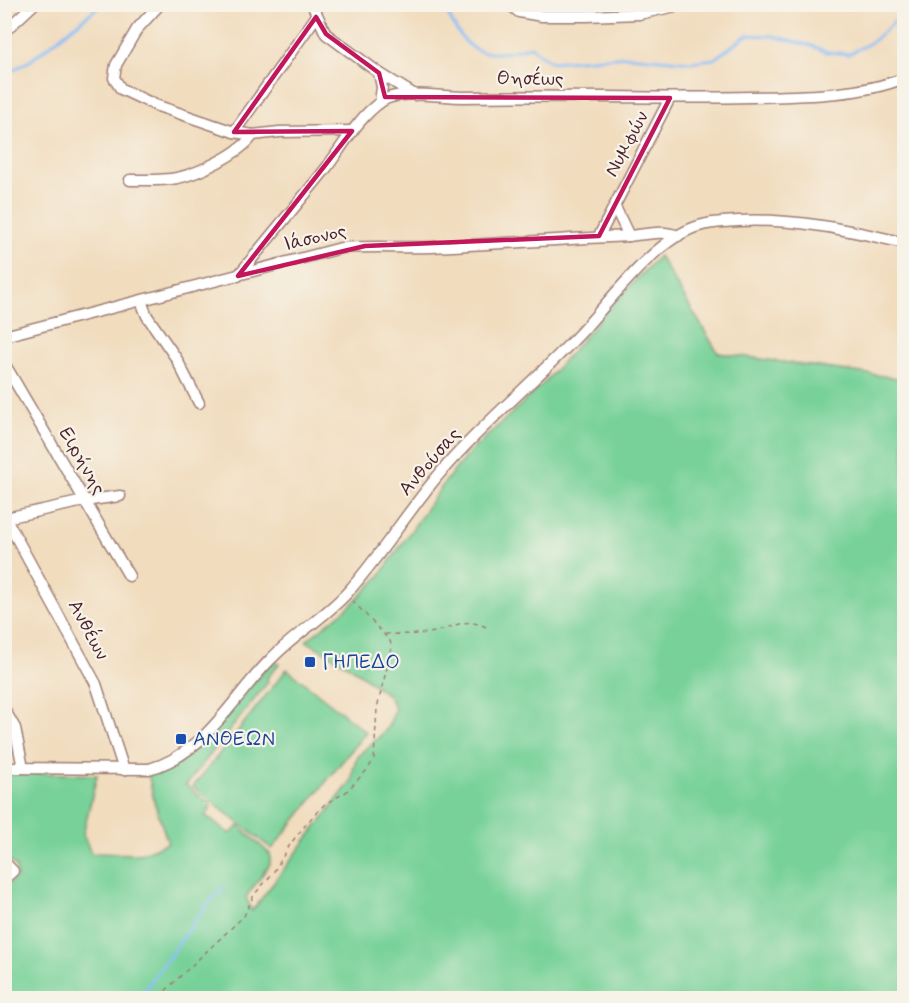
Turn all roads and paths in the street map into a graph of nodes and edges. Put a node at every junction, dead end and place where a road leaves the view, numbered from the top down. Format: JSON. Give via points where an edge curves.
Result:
{"nodes":[{"id":1,"x":34,"y":4,"type":"edge"},
{"id":2,"x":160,"y":4,"type":"edge"},
{"id":3,"x":312,"y":4,"type":"edge"},
{"id":4,"x":509,"y":4,"type":"edge"},
{"id":5,"x":684,"y":4,"type":"edge"},
{"id":6,"x":316,"y":17,"type":"junction"},
{"id":7,"x":4,"y":32,"type":"edge"},
{"id":8,"x":379,"y":73,"type":"junction"},
{"id":9,"x":904,"y":78,"type":"edge"},
{"id":10,"x":416,"y":95,"type":"junction"},
{"id":11,"x":670,"y":98,"type":"junction"},
{"id":12,"x":380,"y":102,"type":"junction"},
{"id":13,"x":352,"y":131,"type":"junction"},
{"id":14,"x":234,"y":132,"type":"junction"},
{"id":15,"x":253,"y":135,"type":"junction"},
{"id":16,"x":130,"y":180,"type":"dead end"},
{"id":17,"x":615,"y":207,"type":"junction"},
{"id":18,"x":599,"y":236,"type":"junction"},
{"id":19,"x":629,"y":236,"type":"junction"},
{"id":20,"x":678,"y":236,"type":"junction"},
{"id":21,"x":904,"y":243,"type":"edge"},
{"id":22,"x":238,"y":276,"type":"junction"},
{"id":23,"x":141,"y":301,"type":"junction"},
{"id":24,"x":4,"y":336,"type":"edge"},
{"id":25,"x":4,"y":363,"type":"edge"},
{"id":26,"x":200,"y":403,"type":"dead end"},
{"id":27,"x":120,"y":496,"type":"dead end"},
{"id":28,"x":84,"y":501,"type":"junction"},
{"id":29,"x":5,"y":516,"type":"edge"},
{"id":30,"x":129,"y":576,"type":"dead end"},
{"id":31,"x":346,"y":594,"type":"junction"},
{"id":32,"x":486,"y":627,"type":"dead end"},
{"id":33,"x":384,"y":634,"type":"junction"},
{"id":34,"x":4,"y":709,"type":"edge"},
{"id":35,"x":4,"y":768,"type":"edge"},
{"id":36,"x":23,"y":768,"type":"junction"},
{"id":37,"x":124,"y":770,"type":"junction"},
{"id":38,"x":4,"y":862,"type":"edge"},
{"id":39,"x":4,"y":879,"type":"edge"},
{"id":40,"x":160,"y":999,"type":"edge"}],
"edges":[{"from":1,"to":7,"type":"street"},
{"from":2,"to":14,"type":"street","via":[[133,35],[116,65],[114,78],[118,85],[138,98]]},
{"from":3,"to":6,"type":"street"},
{"from":4,"to":5,"type":"street","via":[[519,12],[575,16],[639,14]]},
{"from":6,"to":8,"type":"street","via":[[326,34]]},
{"from":6,"to":14,"type":"street"},
{"from":8,"to":10,"type":"street"},
{"from":8,"to":12,"type":"street"},
{"from":9,"to":11,"type":"street","name":"Θησέως","via":[[867,88],[795,96]]},
{"from":10,"to":11,"type":"street","name":"Θησέως"},
{"from":10,"to":12,"type":"street","name":"Θησέως"},
{"from":11,"to":17,"type":"street","name":"Νυμφών"},
{"from":12,"to":13,"type":"street"},
{"from":13,"to":15,"type":"street"},
{"from":13,"to":22,"type":"street"},
{"from":14,"to":15,"type":"street"},
{"from":15,"to":16,"type":"street","via":[[233,153],[179,178]]},
{"from":17,"to":18,"type":"street","name":"Νυμφών"},
{"from":17,"to":19,"type":"street","name":"Νυμφών"},
{"from":18,"to":19,"type":"street","name":"Ιάσονος"},
{"from":18,"to":22,"type":"street","name":"Ιάσονος","via":[[433,247],[341,248]]},
{"from":19,"to":20,"type":"street","name":"Ιάσονος","via":[[669,232]]},
{"from":20,"to":21,"type":"street","name":"Ανθούσας","via":[[713,223],[774,220]]},
{"from":20,"to":31,"type":"street","name":"Ανθούσας","via":[[633,275],[450,462]]},
{"from":22,"to":23,"type":"street","name":"Ιάσονος"},
{"from":23,"to":24,"type":"street","name":"Ιάσονος"},
{"from":23,"to":26,"type":"street"},
{"from":25,"to":28,"type":"street","name":"Ειρήνης"},
{"from":27,"to":28,"type":"street"},
{"from":28,"to":29,"type":"street"},
{"from":28,"to":30,"type":"street","name":"Ειρήνης"},
{"from":29,"to":37,"type":"street","name":"Ανθέων","via":[[96,684]]},
{"from":31,"to":33,"type":"path"},
{"from":31,"to":37,"type":"street","name":"Ανθούσας","via":[[326,615],[274,655],[190,749],[149,769]]},
{"from":32,"to":33,"type":"path","via":[[462,622],[444,631]]},
{"from":33,"to":40,"type":"path","via":[[392,647],[377,708],[374,759],[368,769],[313,816],[254,895],[244,916]]},
{"from":34,"to":36,"type":"street","via":[[15,728]]},
{"from":35,"to":36,"type":"street","name":"Ανθούσας"},
{"from":36,"to":37,"type":"street","name":"Ανθούσας"},
{"from":38,"to":39,"type":"street","via":[[13,871]]}]}
